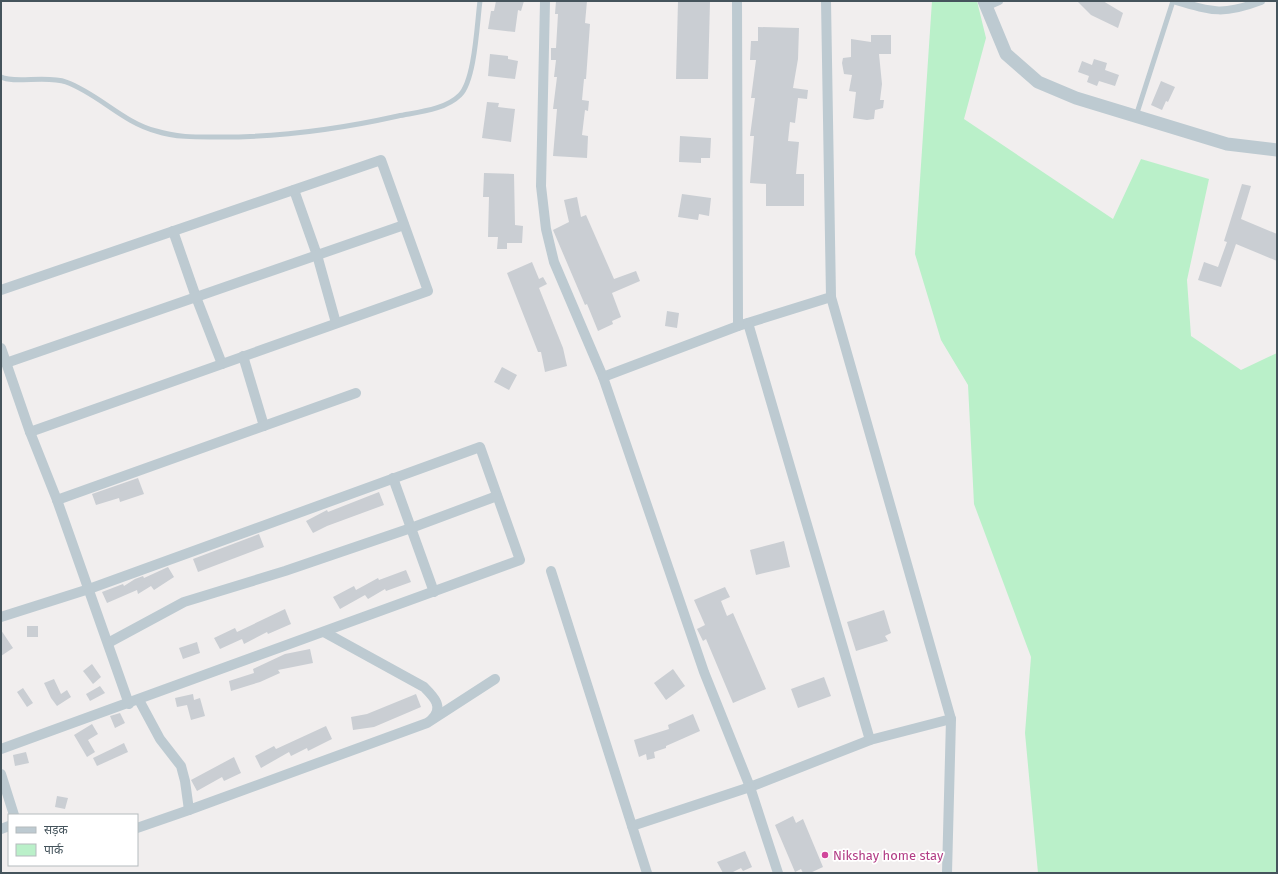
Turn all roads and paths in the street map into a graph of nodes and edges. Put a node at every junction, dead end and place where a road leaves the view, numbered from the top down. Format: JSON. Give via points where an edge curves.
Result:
{"nodes":[{"id":1,"x":480,"y":1,"type":"edge"},
{"id":2,"x":545,"y":1,"type":"edge"},
{"id":3,"x":737,"y":1,"type":"edge"},
{"id":4,"x":826,"y":1,"type":"edge"},
{"id":5,"x":999,"y":1,"type":"edge"},
{"id":6,"x":1175,"y":1,"type":"edge"},
{"id":7,"x":1261,"y":1,"type":"edge"},
{"id":8,"x":985,"y":4,"type":"edge"},
{"id":9,"x":1,"y":77,"type":"edge"},
{"id":10,"x":1136,"y":117,"type":"junction"},
{"id":11,"x":1277,"y":150,"type":"edge"},
{"id":12,"x":294,"y":190,"type":"junction"},
{"id":13,"x":404,"y":225,"type":"junction"},
{"id":14,"x":173,"y":231,"type":"junction"},
{"id":15,"x":317,"y":255,"type":"junction"},
{"id":16,"x":1,"y":290,"type":"edge"},
{"id":17,"x":196,"y":297,"type":"junction"},
{"id":18,"x":831,"y":297,"type":"junction"},
{"id":19,"x":336,"y":323,"type":"junction"},
{"id":20,"x":743,"y":324,"type":"junction"},
{"id":21,"x":1,"y":348,"type":"edge"},
{"id":22,"x":242,"y":356,"type":"junction"},
{"id":23,"x":6,"y":363,"type":"junction"},
{"id":24,"x":222,"y":364,"type":"junction"},
{"id":25,"x":603,"y":377,"type":"junction"},
{"id":26,"x":356,"y":393,"type":"dead end"},
{"id":27,"x":264,"y":426,"type":"junction"},
{"id":28,"x":30,"y":432,"type":"junction"},
{"id":29,"x":393,"y":478,"type":"junction"},
{"id":30,"x":497,"y":496,"type":"junction"},
{"id":31,"x":57,"y":500,"type":"junction"},
{"id":32,"x":411,"y":528,"type":"junction"},
{"id":33,"x":551,"y":571,"type":"dead end"},
{"id":34,"x":89,"y":589,"type":"junction"},
{"id":35,"x":434,"y":592,"type":"junction"},
{"id":36,"x":1,"y":617,"type":"edge"},
{"id":37,"x":324,"y":632,"type":"junction"},
{"id":38,"x":108,"y":643,"type":"junction"},
{"id":39,"x":495,"y":679,"type":"dead end"},
{"id":40,"x":140,"y":700,"type":"junction"},
{"id":41,"x":129,"y":704,"type":"junction"},
{"id":42,"x":951,"y":719,"type":"junction"},
{"id":43,"x":427,"y":724,"type":"junction"},
{"id":44,"x":870,"y":740,"type":"junction"},
{"id":45,"x":1,"y":749,"type":"edge"},
{"id":46,"x":1,"y":774,"type":"edge"},
{"id":47,"x":750,"y":787,"type":"junction"},
{"id":48,"x":189,"y":810,"type":"junction"},
{"id":49,"x":14,"y":814,"type":"edge"},
{"id":50,"x":632,"y":826,"type":"junction"},
{"id":51,"x":138,"y":828,"type":"edge"},
{"id":52,"x":647,"y":873,"type":"edge"},
{"id":53,"x":778,"y":873,"type":"edge"},
{"id":54,"x":947,"y":873,"type":"edge"}],
"edges":[{"from":1,"to":9,"type":"lane","via":[[471,67],[461,94],[449,103],[434,109],[360,124],[286,135],[179,137],[130,122],[86,91],[66,82],[46,78],[13,80]]},
{"from":2,"to":25,"type":"street","via":[[541,186],[546,229],[554,262]]},
{"from":3,"to":20,"type":"street"},
{"from":4,"to":18,"type":"street"},
{"from":5,"to":8,"type":"street"},
{"from":6,"to":7,"type":"street","via":[[1211,11],[1239,10]]},
{"from":6,"to":10,"type":"lane"},
{"from":8,"to":10,"type":"street","via":[[1006,54],[1038,82],[1076,98]]},
{"from":10,"to":11,"type":"street","via":[[1227,144]]},
{"from":12,"to":13,"type":"street","via":[[381,160]]},
{"from":12,"to":14,"type":"street"},
{"from":12,"to":15,"type":"street"},
{"from":13,"to":15,"type":"street"},
{"from":13,"to":19,"type":"street","via":[[428,291]]},
{"from":14,"to":16,"type":"street"},
{"from":14,"to":17,"type":"street"},
{"from":15,"to":17,"type":"street"},
{"from":15,"to":19,"type":"street"},
{"from":17,"to":23,"type":"street"},
{"from":17,"to":24,"type":"street"},
{"from":18,"to":20,"type":"street"},
{"from":18,"to":42,"type":"street"},
{"from":19,"to":22,"type":"street"},
{"from":20,"to":25,"type":"street"},
{"from":20,"to":44,"type":"street"},
{"from":21,"to":23,"type":"street"},
{"from":22,"to":24,"type":"street"},
{"from":22,"to":27,"type":"street"},
{"from":23,"to":28,"type":"street"},
{"from":24,"to":28,"type":"street"},
{"from":25,"to":47,"type":"street","via":[[704,672]]},
{"from":26,"to":27,"type":"street"},
{"from":27,"to":31,"type":"street"},
{"from":28,"to":31,"type":"street"},
{"from":29,"to":30,"type":"street","via":[[480,447]]},
{"from":29,"to":32,"type":"street"},
{"from":29,"to":34,"type":"street"},
{"from":30,"to":32,"type":"street"},
{"from":30,"to":35,"type":"street","via":[[520,560]]},
{"from":31,"to":34,"type":"street"},
{"from":32,"to":35,"type":"street"},
{"from":32,"to":38,"type":"street","via":[[184,602]]},
{"from":33,"to":50,"type":"street"},
{"from":34,"to":36,"type":"street"},
{"from":34,"to":38,"type":"street"},
{"from":35,"to":37,"type":"street"},
{"from":37,"to":40,"type":"street"},
{"from":37,"to":43,"type":"street","via":[[424,687],[436,699],[438,707],[436,715]]},
{"from":38,"to":41,"type":"street"},
{"from":39,"to":43,"type":"street"},
{"from":40,"to":41,"type":"street"},
{"from":40,"to":48,"type":"street","via":[[160,739],[181,766]]},
{"from":41,"to":45,"type":"street"},
{"from":42,"to":44,"type":"street"},
{"from":42,"to":54,"type":"street"},
{"from":43,"to":48,"type":"street"},
{"from":44,"to":47,"type":"street"},
{"from":46,"to":49,"type":"street"},
{"from":47,"to":50,"type":"street"},
{"from":47,"to":53,"type":"street"},
{"from":48,"to":51,"type":"street"},
{"from":50,"to":52,"type":"street"}]}
